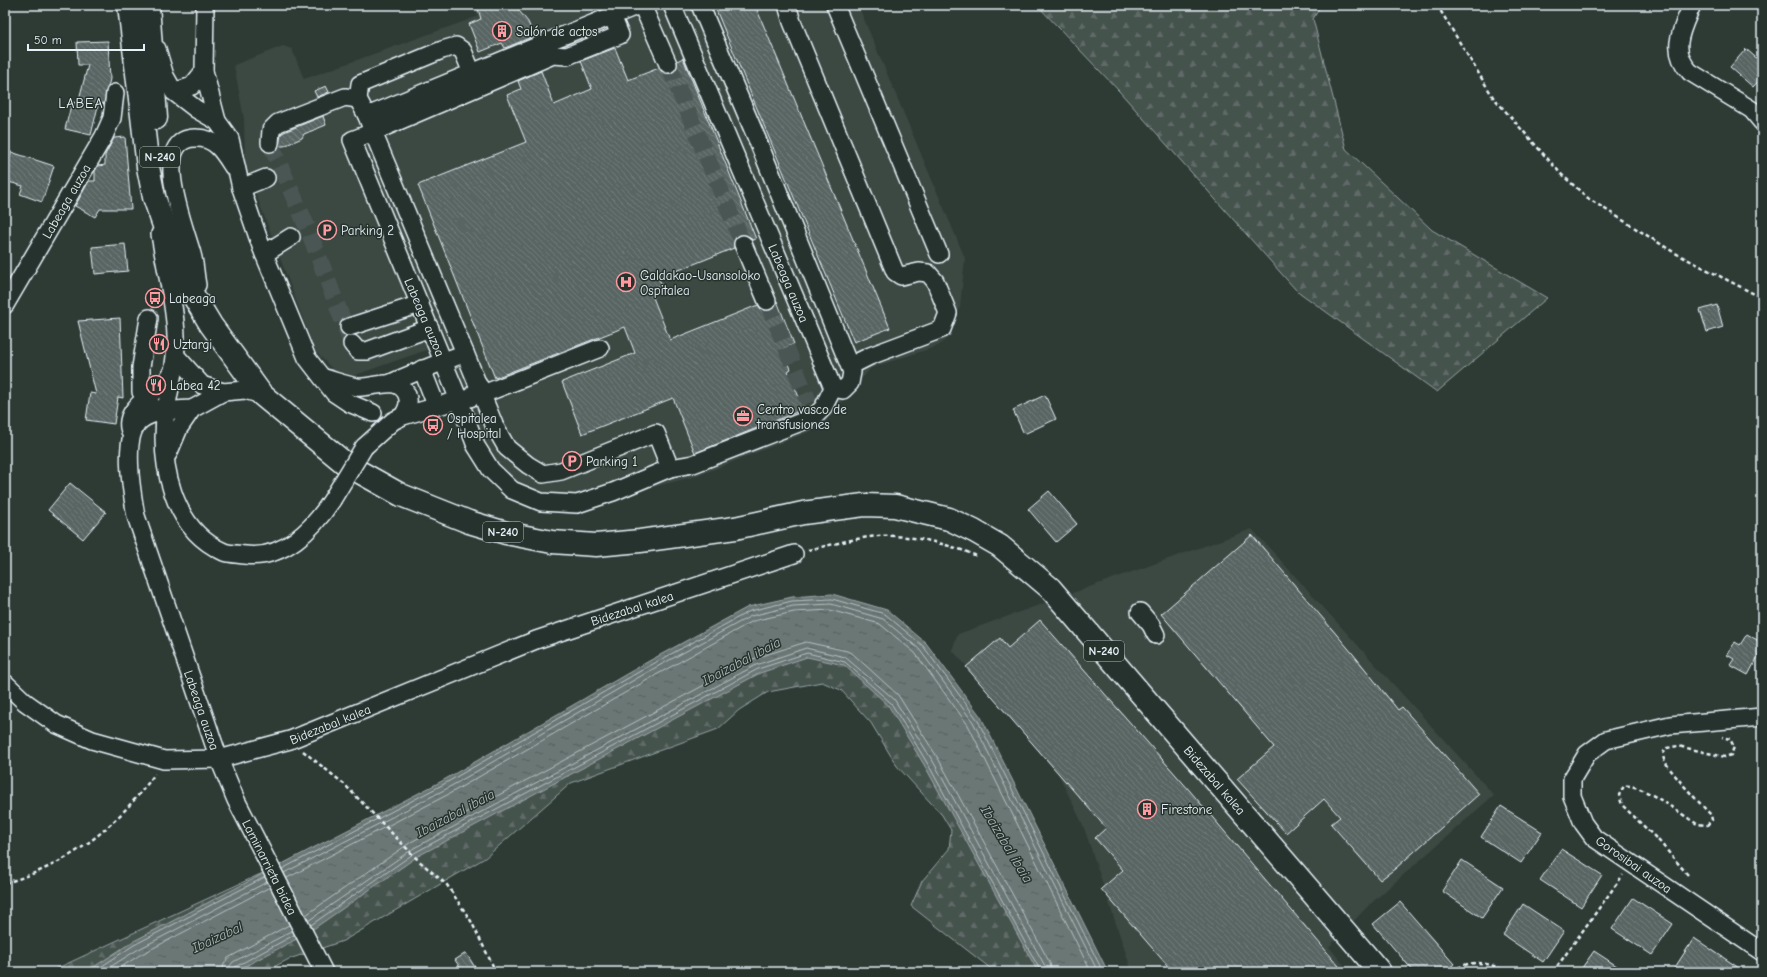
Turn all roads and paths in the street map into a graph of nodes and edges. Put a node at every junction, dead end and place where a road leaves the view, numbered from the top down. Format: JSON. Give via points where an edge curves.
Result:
{"nodes":[{"id":1,"x":129,"y":5,"type":"edge"},
{"id":2,"x":205,"y":5,"type":"edge"},
{"id":3,"x":641,"y":5,"type":"edge"},
{"id":4,"x":672,"y":5,"type":"edge"},
{"id":5,"x":700,"y":5,"type":"edge"},
{"id":6,"x":787,"y":5,"type":"edge"},
{"id":7,"x":835,"y":5,"type":"edge"},
{"id":8,"x":1437,"y":5,"type":"edge"},
{"id":9,"x":1692,"y":5,"type":"edge"},
{"id":10,"x":149,"y":15,"type":"edge"},
{"id":11,"x":612,"y":16,"type":"junction"},
{"id":12,"x":668,"y":64,"type":"tunnel mouth"},
{"id":13,"x":204,"y":72,"type":"junction"},
{"id":14,"x":472,"y":73,"type":"junction"},
{"id":15,"x":174,"y":92,"type":"junction"},
{"id":16,"x":115,"y":93,"type":"dead end"},
{"id":17,"x":358,"y":99,"type":"junction"},
{"id":18,"x":367,"y":116,"type":"junction"},
{"id":19,"x":217,"y":121,"type":"junction"},
{"id":20,"x":1762,"y":122,"type":"edge"},
{"id":21,"x":374,"y":132,"type":"junction"},
{"id":22,"x":270,"y":143,"type":"tunnel mouth"},
{"id":23,"x":266,"y":178,"type":"dead end"},
{"id":24,"x":239,"y":181,"type":"junction"},
{"id":25,"x":154,"y":196,"type":"junction"},
{"id":26,"x":291,"y":237,"type":"dead end"},
{"id":27,"x":743,"y":244,"type":"tunnel mouth"},
{"id":28,"x":264,"y":254,"type":"junction"},
{"id":29,"x":939,"y":254,"type":"dead end"},
{"id":30,"x":196,"y":285,"type":"junction"},
{"id":31,"x":1762,"y":298,"type":"edge"},
{"id":32,"x":767,"y":301,"type":"tunnel mouth"},
{"id":33,"x":420,"y":304,"type":"junction"},
{"id":34,"x":5,"y":305,"type":"edge"},
{"id":35,"x":149,"y":318,"type":"dead end"},
{"id":36,"x":211,"y":325,"type":"junction"},
{"id":37,"x":349,"y":326,"type":"dead end"},
{"id":38,"x":430,"y":328,"type":"junction"},
{"id":39,"x":352,"y":344,"type":"dead end"},
{"id":40,"x":600,"y":348,"type":"dead end"},
{"id":41,"x":465,"y":353,"type":"junction"},
{"id":42,"x":175,"y":362,"type":"junction"},
{"id":43,"x":444,"y":362,"type":"junction"},
{"id":44,"x":850,"y":366,"type":"junction"},
{"id":45,"x":422,"y":369,"type":"junction"},
{"id":46,"x":324,"y":378,"type":"junction"},
{"id":47,"x":385,"y":384,"type":"junction"},
{"id":48,"x":833,"y":388,"type":"junction"},
{"id":49,"x":482,"y":390,"type":"junction"},
{"id":50,"x":223,"y":392,"type":"junction"},
{"id":51,"x":262,"y":395,"type":"junction"},
{"id":52,"x":145,"y":399,"type":"junction"},
{"id":53,"x":459,"y":400,"type":"junction"},
{"id":54,"x":436,"y":405,"type":"junction"},
{"id":55,"x":192,"y":409,"type":"junction"},
{"id":56,"x":162,"y":412,"type":"junction"},
{"id":57,"x":373,"y":413,"type":"junction"},
{"id":58,"x":398,"y":418,"type":"junction"},
{"id":59,"x":132,"y":435,"type":"junction"},
{"id":60,"x":364,"y":447,"type":"junction"},
{"id":61,"x":165,"y":461,"type":"junction"},
{"id":62,"x":670,"y":468,"type":"junction"},
{"id":63,"x":794,"y":554,"type":"joint"},
{"id":64,"x":979,"y":556,"type":"dead end"},
{"id":65,"x":1140,"y":612,"type":"dead end"},
{"id":66,"x":1156,"y":635,"type":"dead end"},
{"id":67,"x":5,"y":683,"type":"edge"},
{"id":68,"x":1762,"y":717,"type":"edge"},
{"id":69,"x":1721,"y":737,"type":"dead end"},
{"id":70,"x":290,"y":740,"type":"junction"},
{"id":71,"x":164,"y":760,"type":"junction"},
{"id":72,"x":219,"y":760,"type":"junction"},
{"id":73,"x":1624,"y":873,"type":"dead end"},
{"id":74,"x":1688,"y":875,"type":"dead end"},
{"id":75,"x":5,"y":883,"type":"edge"},
{"id":76,"x":1762,"y":952,"type":"edge"},
{"id":77,"x":324,"y":972,"type":"edge"},
{"id":78,"x":496,"y":972,"type":"edge"},
{"id":79,"x":1380,"y":972,"type":"edge"},
{"id":80,"x":1452,"y":972,"type":"edge"},
{"id":81,"x":1507,"y":972,"type":"edge"},
{"id":82,"x":1553,"y":972,"type":"edge"}],
"edges":[{"from":1,"to":25,"type":"highway","number":"N-240","via":[[148,167]]},
{"from":2,"to":13,"type":"street"},
{"from":3,"to":11,"type":"street"},
{"from":3,"to":12,"type":"street"},
{"from":4,"to":48,"type":"street","name":"Labeaga auzoa"},
{"from":5,"to":44,"type":"street","name":"Labeaga auzoa"},
{"from":6,"to":44,"type":"street","via":[[895,272],[901,276],[928,273],[936,281],[948,313],[942,329]]},
{"from":7,"to":29,"type":"street"},
{"from":8,"to":31,"type":"path","via":[[1493,97],[1561,174],[1589,199],[1675,253]]},
{"from":9,"to":20,"type":"street","via":[[1680,35],[1678,49],[1682,63],[1690,72],[1752,110]]},
{"from":10,"to":15,"type":"street","via":[[165,76]]},
{"from":10,"to":30,"type":"highway","number":"N-240","via":[[161,172],[178,238]]},
{"from":11,"to":14,"type":"street"},
{"from":11,"to":21,"type":"street","name":"Labeaga auzoa","via":[[620,35],[567,56],[553,55]]},
{"from":13,"to":15,"type":"street","via":[[192,86]]},
{"from":13,"to":19,"type":"street"},
{"from":14,"to":17,"type":"street","via":[[463,51],[456,46],[360,84]]},
{"from":14,"to":18,"type":"street"},
{"from":15,"to":19,"type":"street"},
{"from":16,"to":34,"type":"street","name":"Labeaga auzoa","via":[[112,118],[104,136]]},
{"from":17,"to":18,"type":"street","name":"Labeaga auzoa"},
{"from":17,"to":22,"type":"street","via":[[345,97],[278,123],[271,130]]},
{"from":18,"to":21,"type":"street","name":"Labeaga auzoa"},
{"from":19,"to":24,"type":"street","via":[[230,139]]},
{"from":21,"to":33,"type":"street","name":"Labeaga auzoa","via":[[352,140]]},
{"from":21,"to":41,"type":"street","name":"Labeaga auzoa"},
{"from":23,"to":24,"type":"street"},
{"from":24,"to":28,"type":"street"},
{"from":24,"to":30,"type":"street","via":[[218,145],[212,142],[188,138],[180,142],[174,153],[172,172],[176,198],[193,256]]},
{"from":25,"to":36,"type":"highway","number":"N-240","via":[[182,277]]},
{"from":25,"to":42,"type":"street","via":[[164,265],[170,287],[176,335]]},
{"from":26,"to":28,"type":"street"},
{"from":27,"to":32,"type":"street"},
{"from":28,"to":46,"type":"street","via":[[307,358]]},
{"from":30,"to":36,"type":"highway","number":"N-240"},
{"from":33,"to":37,"type":"street"},
{"from":33,"to":38,"type":"street","name":"Labeaga auzoa"},
{"from":35,"to":52,"type":"street","via":[[141,367],[141,392]]},
{"from":36,"to":51,"type":"highway","number":"N-240"},
{"from":38,"to":39,"type":"street","via":[[367,351],[358,351]]},
{"from":38,"to":43,"type":"street","name":"Labeaga auzoa"},
{"from":40,"to":49,"type":"street"},
{"from":41,"to":43,"type":"street","name":"Labeaga auzoa"},
{"from":41,"to":49,"type":"street"},
{"from":42,"to":50,"type":"street","name":"Labeaga auzoa","via":[[202,385]]},
{"from":42,"to":52,"type":"street","name":"Labeaga auzoa","via":[[166,381]]},
{"from":42,"to":56,"type":"street"},
{"from":43,"to":45,"type":"street"},
{"from":43,"to":53,"type":"street"},
{"from":44,"to":48,"type":"street","via":[[850,382],[843,390]]},
{"from":45,"to":47,"type":"street"},
{"from":45,"to":54,"type":"street"},
{"from":46,"to":47,"type":"street","via":[[358,387]]},
{"from":46,"to":57,"type":"street","via":[[334,393],[349,403]]},
{"from":47,"to":57,"type":"street","via":[[371,394],[370,407]]},
{"from":47,"to":58,"type":"street","via":[[397,384],[406,392],[408,404]]},
{"from":48,"to":62,"type":"street","via":[[823,408],[812,410],[693,464]]},
{"from":49,"to":53,"type":"street","via":[[470,398]]},
{"from":49,"to":62,"type":"street","via":[[507,448],[543,474],[561,471],[656,433]]},
{"from":50,"to":51,"type":"street","name":"Labeaga auzoa","via":[[245,390]]},
{"from":50,"to":55,"type":"street","name":"Labeaga auzoa"},
{"from":51,"to":79,"type":"highway","name":"Bidezabal kalea","number":"N-240","via":[[347,465],[401,494],[469,522],[506,533],[552,542],[596,545],[672,537],[864,505],[895,506],[924,512],[974,530],[1000,546],[1050,588]]},
{"from":52,"to":56,"type":"street"},
{"from":52,"to":59,"type":"street","name":"Labeaga auzoa","via":[[134,410],[130,420],[129,428]]},
{"from":53,"to":54,"type":"street"},
{"from":53,"to":62,"type":"street","via":[[476,446],[491,470],[512,490],[541,502],[577,504]]},
{"from":54,"to":58,"type":"street"},
{"from":55,"to":56,"type":"street","name":"Labeaga auzoa"},
{"from":55,"to":61,"type":"street","name":"Labeaga auzoa","via":[[179,428]]},
{"from":56,"to":59,"type":"street","name":"Labeaga auzoa","via":[[141,420]]},
{"from":56,"to":61,"type":"street"},
{"from":57,"to":58,"type":"street","via":[[380,419]]},
{"from":57,"to":60,"type":"street"},
{"from":58,"to":60,"type":"street"},
{"from":59,"to":72,"type":"street","name":"Labeaga auzoa","via":[[130,484],[136,516]]},
{"from":60,"to":61,"type":"street","bridge":true,"via":[[319,520],[291,544],[269,554],[248,556],[224,552],[203,539],[188,522],[169,481]]},
{"from":63,"to":64,"type":"path","via":[[878,536],[916,539],[958,548]]},
{"from":63,"to":70,"type":"street","name":"Bidezabal kalea","via":[[536,640]]},
{"from":65,"to":66,"type":"street"},
{"from":67,"to":71,"type":"street","name":"Labeaga auzoa","via":[[25,702],[56,724],[92,740]]},
{"from":68,"to":76,"type":"street","name":"Gorosibai auzoa","via":[[1670,725],[1606,740],[1586,754],[1572,779],[1572,796],[1583,823],[1594,838]]},
{"from":69,"to":74,"type":"path","via":[[1730,739],[1734,747],[1731,755],[1725,757],[1678,746],[1667,748],[1663,757],[1668,767],[1711,815],[1712,820],[1707,825],[1697,824],[1641,789],[1624,786],[1619,795],[1622,804]]},
{"from":70,"to":72,"type":"street","name":"Bidezabal kalea"},
{"from":70,"to":78,"type":"path","via":[[344,784],[418,860],[447,885],[471,921]]},
{"from":71,"to":72,"type":"street","name":"Labeaga auzoa"},
{"from":71,"to":75,"type":"path","via":[[137,798],[115,822],[51,866]]},
{"from":72,"to":77,"type":"street","name":"Laminarrieta bidea","via":[[236,800]]},
{"from":73,"to":82,"type":"path"},
{"from":80,"to":81,"type":"path","via":[[1482,962]]}]}
